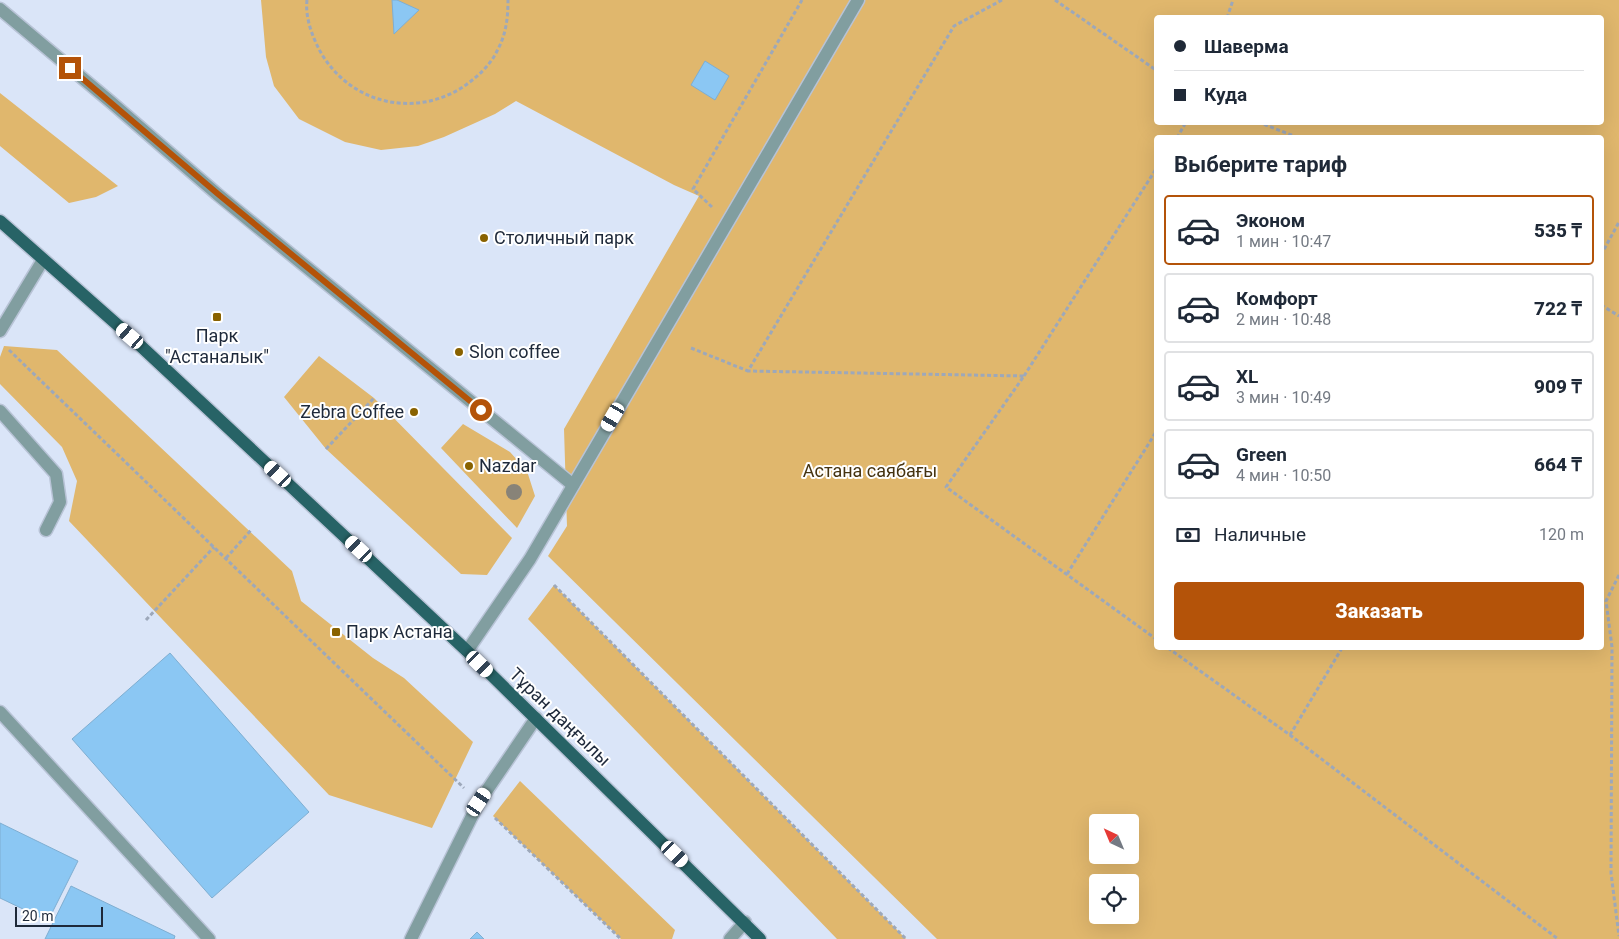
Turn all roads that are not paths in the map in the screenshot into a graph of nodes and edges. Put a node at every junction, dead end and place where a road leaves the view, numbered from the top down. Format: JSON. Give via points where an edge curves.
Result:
{"nodes":[{"id":1,"x":858,"y":0,"type":"edge"},
{"id":2,"x":0,"y":9,"type":"edge"},
{"id":3,"x":0,"y":221,"type":"edge"},
{"id":4,"x":43,"y":260,"type":"junction"},
{"id":5,"x":0,"y":330,"type":"edge"},
{"id":6,"x":0,"y":411,"type":"edge"},
{"id":7,"x":573,"y":485,"type":"junction"},
{"id":8,"x":46,"y":530,"type":"dead end"},
{"id":9,"x":467,"y":651,"type":"junction"},
{"id":10,"x":0,"y":712,"type":"edge"},
{"id":11,"x":536,"y":718,"type":"junction"},
{"id":12,"x":745,"y":922,"type":"junction"},
{"id":13,"x":209,"y":939,"type":"edge"},
{"id":14,"x":411,"y":939,"type":"edge"},
{"id":15,"x":730,"y":939,"type":"edge"},
{"id":16,"x":760,"y":939,"type":"edge"}],
"edges":[{"from":1,"to":7,"type":"street"},
{"from":2,"to":7,"type":"street","via":[[218,194]]},
{"from":3,"to":4,"type":"main road","name":"Тұран даңғылы"},
{"from":4,"to":5,"type":"street"},
{"from":4,"to":9,"type":"main road","name":"Тұран даңғылы","via":[[130,336]]},
{"from":6,"to":8,"type":"street","via":[[56,474],[60,502]]},
{"from":7,"to":9,"type":"street","via":[[530,559]]},
{"from":9,"to":11,"type":"main road","name":"Тұран даңғылы"},
{"from":10,"to":13,"type":"street"},
{"from":11,"to":12,"type":"main road","name":"Тұран даңғылы"},
{"from":11,"to":14,"type":"street","via":[[479,802]]},
{"from":12,"to":15,"type":"street"},
{"from":12,"to":16,"type":"main road","name":"Тұран даңғылы"}]}
